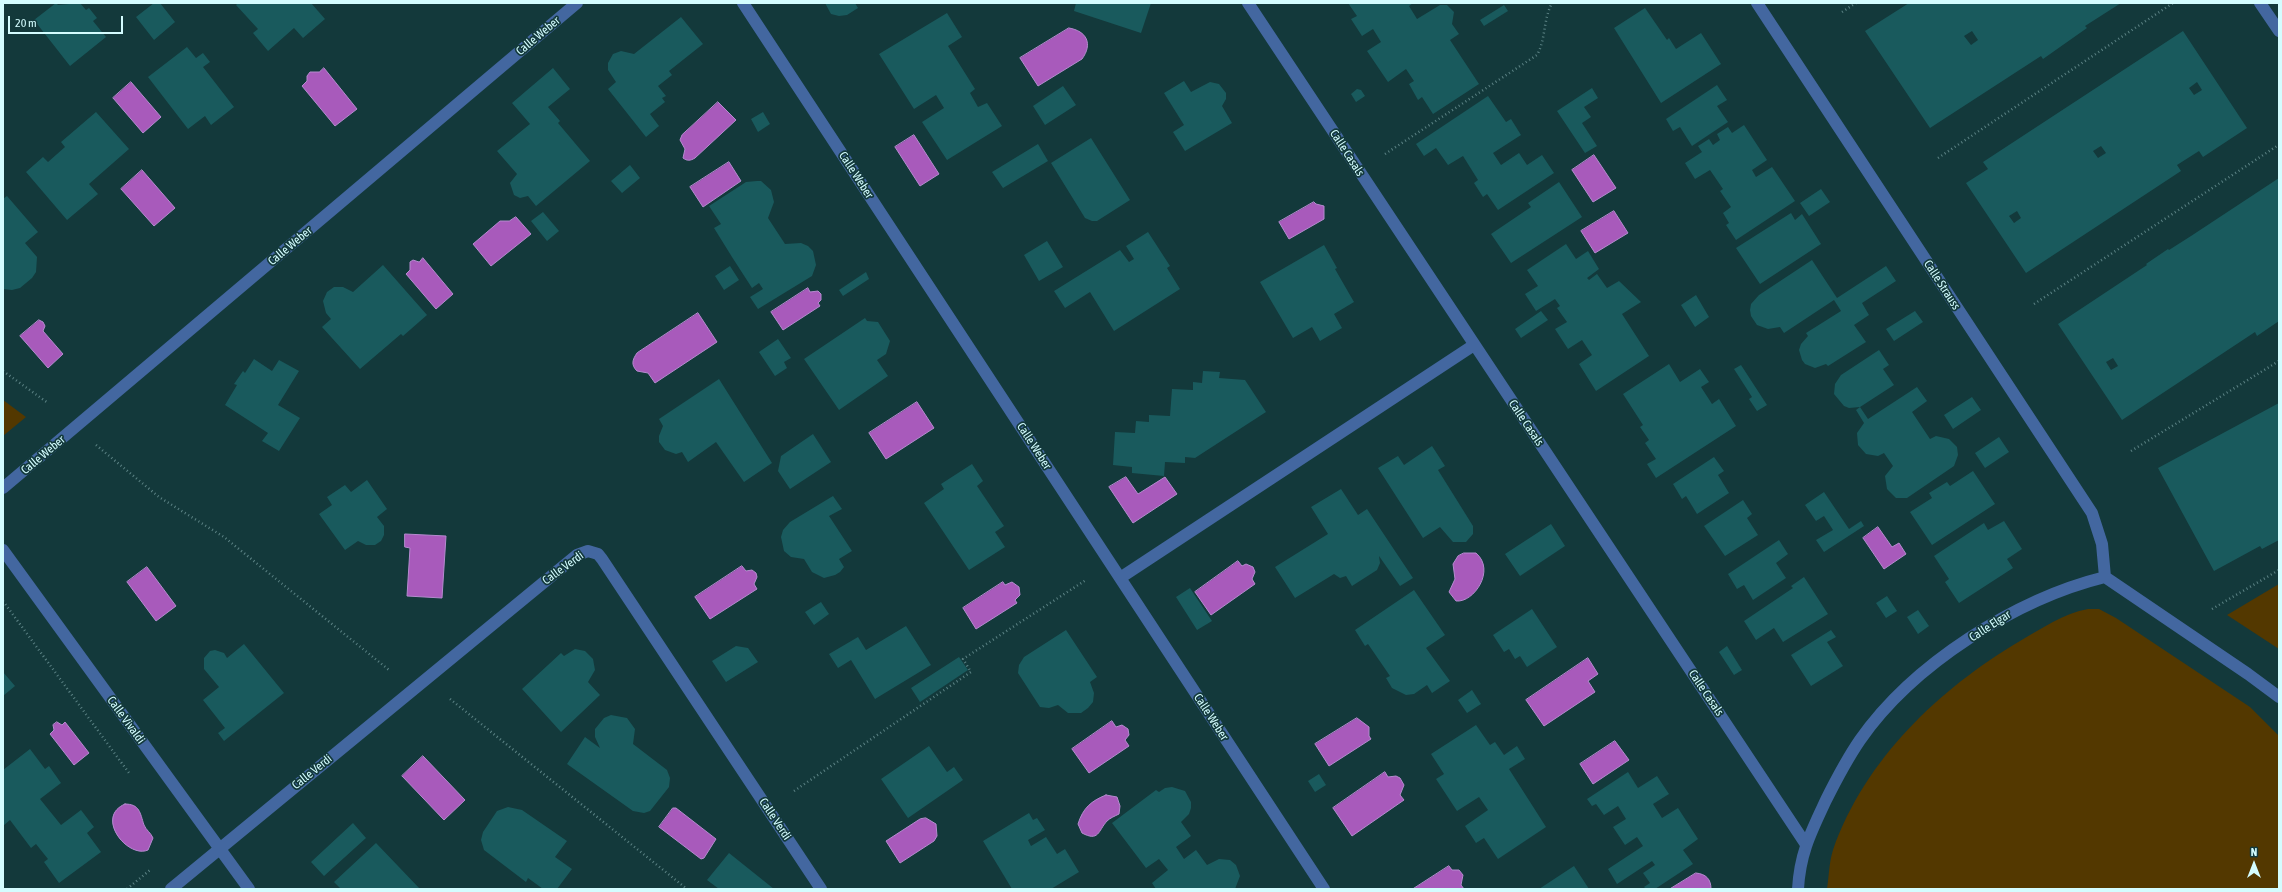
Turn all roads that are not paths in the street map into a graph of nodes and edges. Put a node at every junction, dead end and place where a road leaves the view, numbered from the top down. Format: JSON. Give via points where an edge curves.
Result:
{"nodes":[{"id":1,"x":577,"y":3,"type":"edge"},
{"id":2,"x":743,"y":3,"type":"edge"},
{"id":3,"x":1248,"y":3,"type":"edge"},
{"id":4,"x":1757,"y":3,"type":"edge"},
{"id":5,"x":2260,"y":3,"type":"edge"},
{"id":6,"x":2279,"y":31,"type":"edge"},
{"id":7,"x":1474,"y":344,"type":"junction"},
{"id":8,"x":3,"y":488,"type":"edge"},
{"id":9,"x":3,"y":550,"type":"edge"},
{"id":10,"x":2104,"y":577,"type":"junction"},
{"id":11,"x":1120,"y":578,"type":"junction"},
{"id":12,"x":2279,"y":697,"type":"edge"},
{"id":13,"x":1805,"y":843,"type":"junction"},
{"id":14,"x":219,"y":848,"type":"junction"},
{"id":15,"x":171,"y":889,"type":"edge"},
{"id":16,"x":249,"y":889,"type":"edge"},
{"id":17,"x":822,"y":889,"type":"edge"},
{"id":18,"x":1324,"y":889,"type":"edge"},
{"id":19,"x":1798,"y":889,"type":"edge"}],
"edges":[{"from":1,"to":8,"type":"street","name":"Calle Weber"},
{"from":2,"to":11,"type":"street","name":"Calle Weber"},
{"from":3,"to":7,"type":"street","name":"Calle Casals"},
{"from":4,"to":10,"type":"street","name":"Calle Strauss","via":[[2092,513],[2102,544]]},
{"from":5,"to":6,"type":"street"},
{"from":7,"to":11,"type":"street"},
{"from":7,"to":13,"type":"street","name":"Calle Casals"},
{"from":9,"to":14,"type":"street","name":"Calle Vivaldi"},
{"from":10,"to":12,"type":"street"},
{"from":10,"to":13,"type":"street","name":"Calle Elgar","via":[[2072,585],[2013,611],[1946,655],[1907,688],[1878,716],[1860,740],[1837,777]]},
{"from":11,"to":18,"type":"street","name":"Calle Weber"},
{"from":13,"to":19,"type":"street","name":"Calle Elgar"},
{"from":14,"to":15,"type":"street","name":"Calle Verdi"},
{"from":14,"to":16,"type":"street","name":"Calle Vivaldi"},
{"from":14,"to":17,"type":"street","name":"Calle Verdi","via":[[577,555],[588,551],[598,554],[602,559]]}]}
